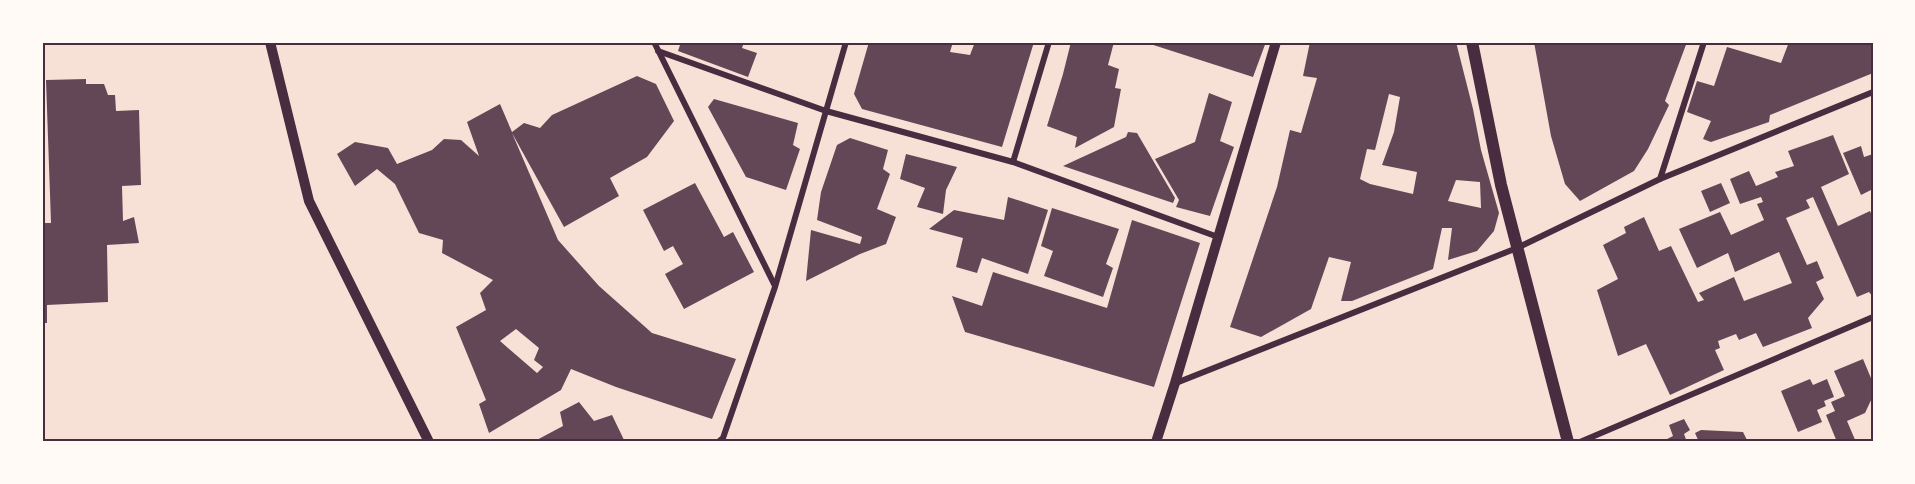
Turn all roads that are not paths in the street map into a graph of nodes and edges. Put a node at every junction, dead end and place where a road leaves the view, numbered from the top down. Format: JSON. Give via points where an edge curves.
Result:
{"nodes":[{"id":1,"x":270,"y":42,"type":"edge"},
{"id":2,"x":654,"y":42,"type":"edge"},
{"id":3,"x":660,"y":42,"type":"edge"},
{"id":4,"x":846,"y":42,"type":"edge"},
{"id":5,"x":1049,"y":42,"type":"edge"},
{"id":6,"x":1276,"y":42,"type":"edge"},
{"id":7,"x":1472,"y":42,"type":"edge"},
{"id":8,"x":1479,"y":42,"type":"edge"},
{"id":9,"x":1704,"y":42,"type":"edge"},
{"id":10,"x":658,"y":51,"type":"junction"},
{"id":11,"x":1474,"y":57,"type":"junction"},
{"id":12,"x":1873,"y":92,"type":"edge"},
{"id":13,"x":826,"y":111,"type":"junction"},
{"id":14,"x":1013,"y":162,"type":"junction"},
{"id":15,"x":1660,"y":179,"type":"junction"},
{"id":16,"x":1218,"y":237,"type":"junction"},
{"id":17,"x":1517,"y":248,"type":"junction"},
{"id":18,"x":775,"y":287,"type":"junction"},
{"id":19,"x":1873,"y":317,"type":"edge"},
{"id":20,"x":1175,"y":383,"type":"junction"},
{"id":21,"x":429,"y":442,"type":"edge"},
{"id":22,"x":718,"y":442,"type":"edge"},
{"id":23,"x":1156,"y":442,"type":"edge"},
{"id":24,"x":1568,"y":442,"type":"edge"},
{"id":25,"x":1581,"y":442,"type":"edge"}],
"edges":[{"from":1,"to":21,"type":"street","via":[[309,201]]},
{"from":2,"to":10,"type":"street"},
{"from":3,"to":10,"type":"street"},
{"from":4,"to":13,"type":"street"},
{"from":5,"to":14,"type":"street"},
{"from":6,"to":16,"type":"street"},
{"from":7,"to":11,"type":"main road"},
{"from":8,"to":11,"type":"street"},
{"from":9,"to":15,"type":"street"},
{"from":10,"to":13,"type":"street"},
{"from":10,"to":18,"type":"street"},
{"from":11,"to":17,"type":"main road"},
{"from":12,"to":15,"type":"street"},
{"from":13,"to":14,"type":"street"},
{"from":13,"to":18,"type":"street"},
{"from":14,"to":16,"type":"street"},
{"from":15,"to":17,"type":"street"},
{"from":16,"to":20,"type":"street"},
{"from":17,"to":20,"type":"street"},
{"from":17,"to":24,"type":"main road"},
{"from":18,"to":22,"type":"street","via":[[723,438]]},
{"from":19,"to":25,"type":"street"},
{"from":20,"to":23,"type":"street"}]}
